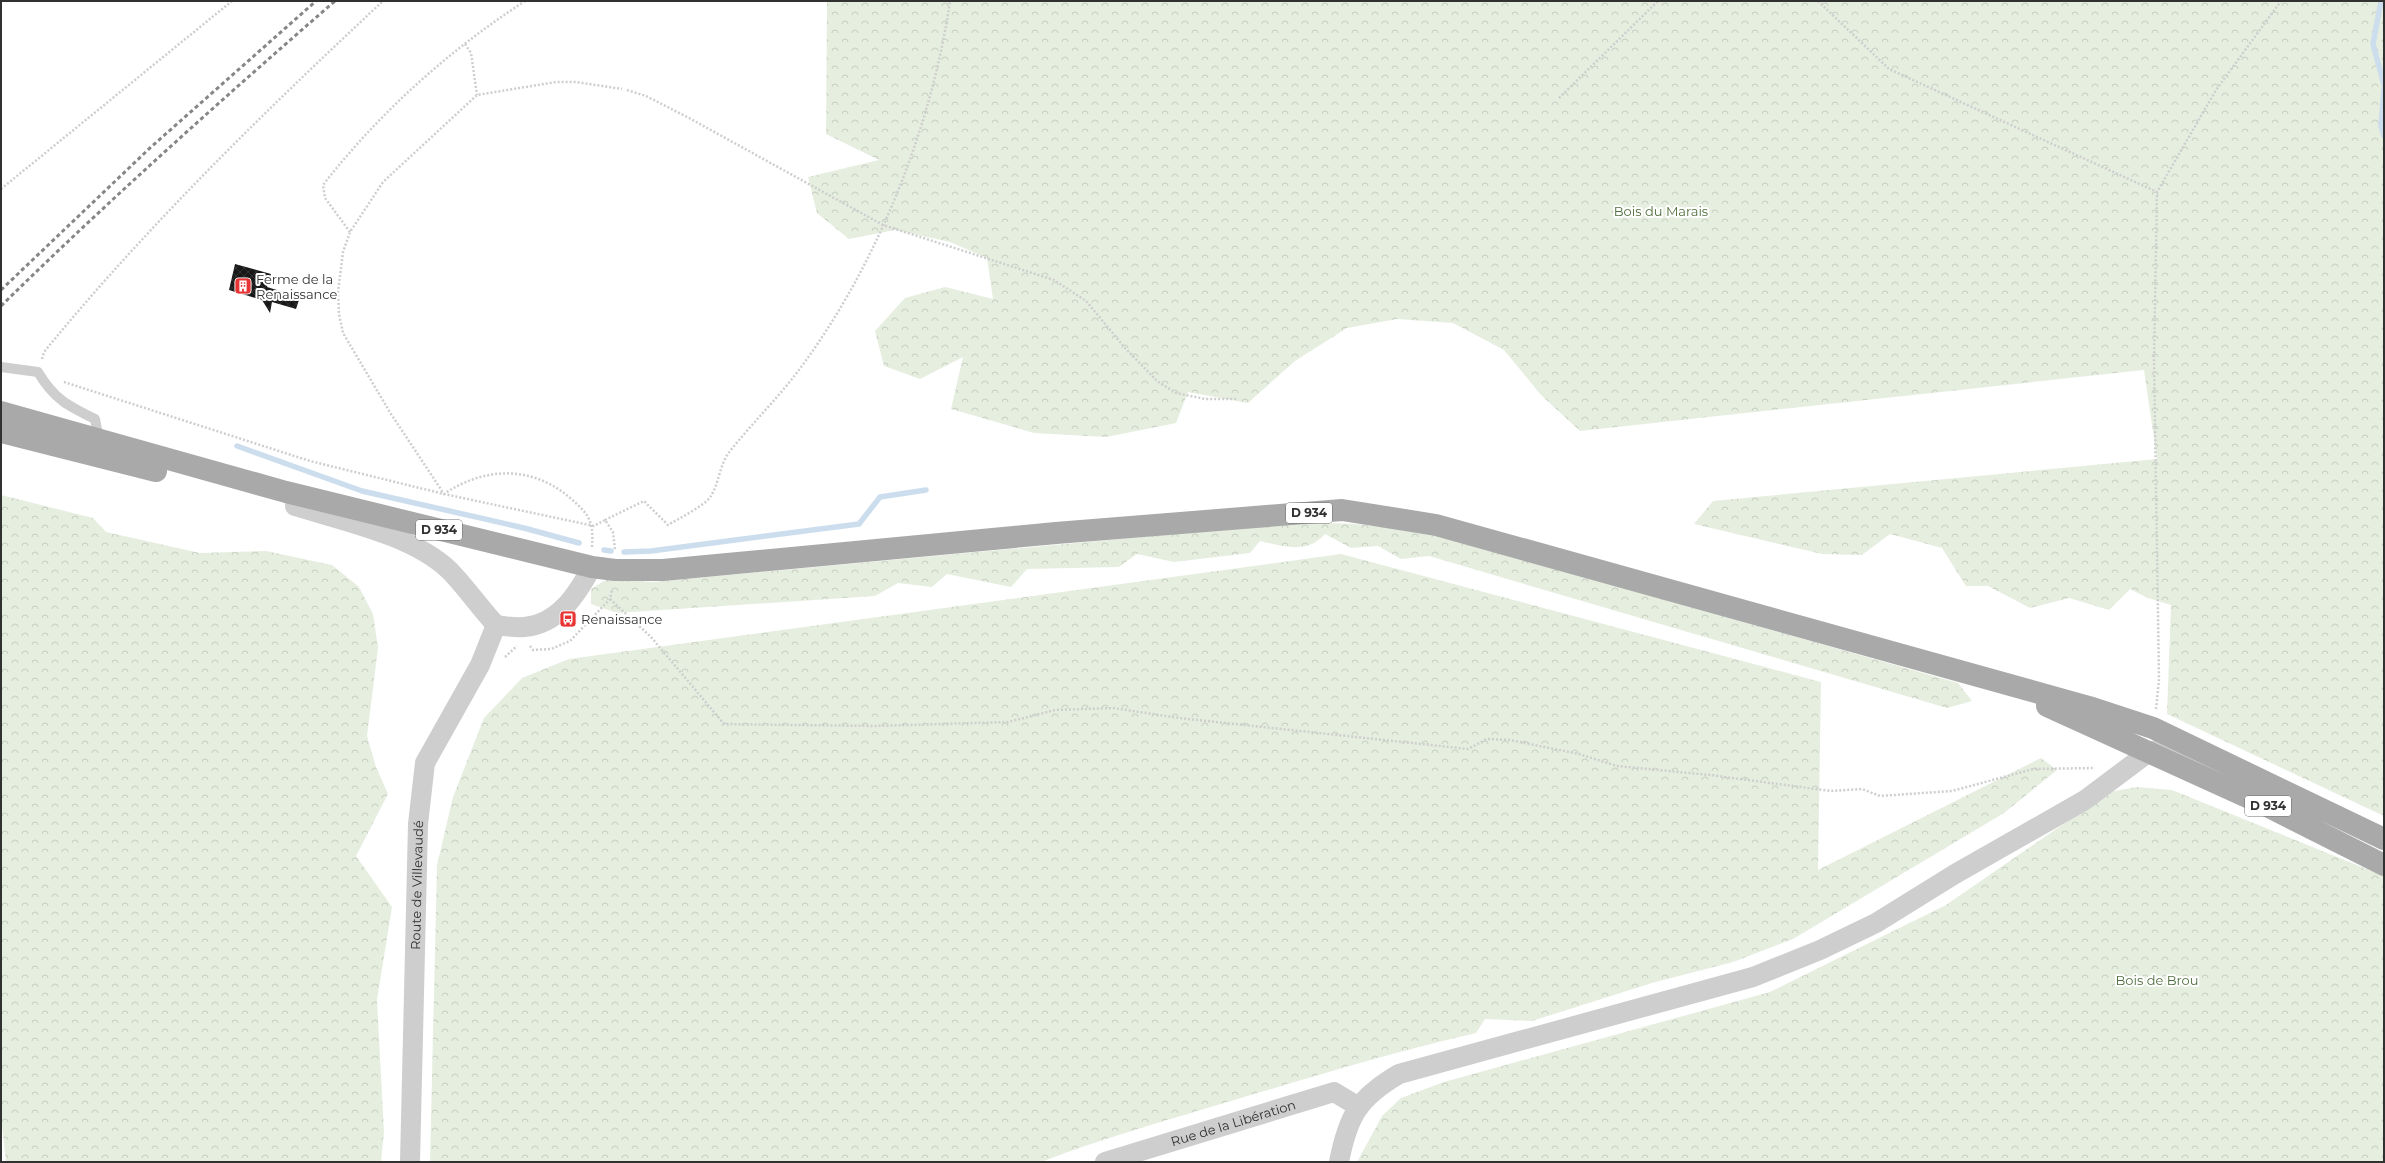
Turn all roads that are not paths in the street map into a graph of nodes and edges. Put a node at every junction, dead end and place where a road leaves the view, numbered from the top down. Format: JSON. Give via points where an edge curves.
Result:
{"nodes":[{"id":1,"x":1,"y":367,"type":"edge"},
{"id":2,"x":1,"y":412,"type":"edge"},
{"id":3,"x":1,"y":432,"type":"edge"},
{"id":4,"x":99,"y":440,"type":"junction"},
{"id":5,"x":295,"y":506,"type":"junction"},
{"id":6,"x":592,"y":567,"type":"junction"},
{"id":7,"x":496,"y":625,"type":"junction"},
{"id":8,"x":2005,"y":684,"type":"junction"},
{"id":9,"x":2149,"y":752,"type":"junction"},
{"id":10,"x":2285,"y":791,"type":"junction"},
{"id":11,"x":2384,"y":839,"type":"edge"},
{"id":12,"x":2384,"y":865,"type":"edge"},
{"id":13,"x":1359,"y":1107,"type":"junction"},
{"id":14,"x":410,"y":1162,"type":"edge"},
{"id":15,"x":1105,"y":1162,"type":"edge"},
{"id":16,"x":1339,"y":1162,"type":"edge"}],
"edges":[{"from":1,"to":4,"type":"lane","via":[[38,372],[48,389],[65,405],[95,419]]},
{"from":2,"to":4,"type":"main road","number":"D 934"},
{"from":3,"to":5,"type":"main road","number":"D 934"},
{"from":4,"to":6,"type":"main road","number":"D 934","via":[[286,492]]},
{"from":5,"to":6,"type":"main road","number":"D 934","via":[[563,567]]},
{"from":5,"to":7,"type":"street","via":[[400,539],[423,550],[449,570]]},
{"from":6,"to":7,"type":"street","via":[[576,594],[559,613],[525,627]]},
{"from":6,"to":8,"type":"main road","number":"D 934","via":[[663,570],[1056,533],[1342,510],[1436,525]]},
{"from":7,"to":14,"type":"street","name":"Route de Villevaudé","via":[[480,665],[425,763],[418,824]]},
{"from":8,"to":9,"type":"main road","number":"D 934","via":[[2084,724]]},
{"from":8,"to":10,"type":"main road","number":"D 934","via":[[2153,728]]},
{"from":9,"to":10,"type":"street","via":[[2165,748],[2236,779]]},
{"from":9,"to":12,"type":"main road","number":"D 934","via":[[2267,806]]},
{"from":9,"to":13,"type":"street","via":[[2085,800],[1955,874],[1876,923],[1820,950],[1753,977],[1399,1074],[1376,1087]]},
{"from":10,"to":11,"type":"main road","number":"D 934"},
{"from":13,"to":15,"type":"street","name":"Rue de la Libération","via":[[1334,1092]]},
{"from":13,"to":16,"type":"street","via":[[1345,1131]]}]}
